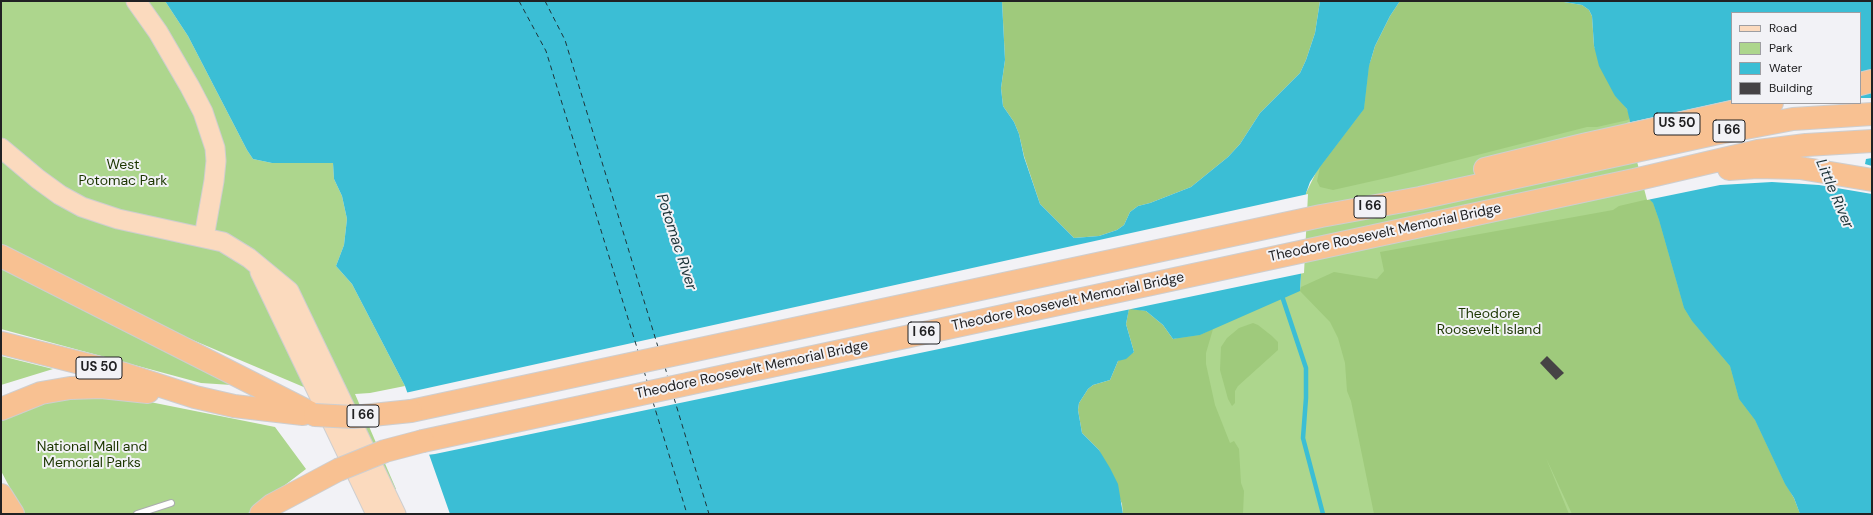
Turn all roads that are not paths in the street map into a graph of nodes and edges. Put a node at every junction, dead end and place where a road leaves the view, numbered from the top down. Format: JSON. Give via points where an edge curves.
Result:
{"nodes":[{"id":1,"x":136,"y":1,"type":"edge"},
{"id":2,"x":1872,"y":81,"type":"edge"},
{"id":3,"x":1861,"y":84,"type":"edge"},
{"id":4,"x":1768,"y":104,"type":"edge"},
{"id":5,"x":1872,"y":114,"type":"edge"},
{"id":6,"x":1872,"y":141,"type":"edge"},
{"id":7,"x":1,"y":148,"type":"edge"},
{"id":8,"x":1634,"y":180,"type":"junction"},
{"id":9,"x":1872,"y":180,"type":"edge"},
{"id":10,"x":1321,"y":216,"type":"junction"},
{"id":11,"x":204,"y":237,"type":"junction"},
{"id":12,"x":1,"y":256,"type":"edge"},
{"id":13,"x":257,"y":265,"type":"junction"},
{"id":14,"x":1,"y":344,"type":"edge"},
{"id":15,"x":195,"y":397,"type":"junction"},
{"id":16,"x":1,"y":409,"type":"edge"},
{"id":17,"x":315,"y":415,"type":"junction"},
{"id":18,"x":329,"y":475,"type":"junction"},
{"id":19,"x":1,"y":494,"type":"edge"},
{"id":20,"x":172,"y":503,"type":"dead end"},
{"id":21,"x":13,"y":514,"type":"edge"},
{"id":22,"x":137,"y":514,"type":"edge"},
{"id":23,"x":261,"y":514,"type":"edge"},
{"id":24,"x":285,"y":514,"type":"edge"},
{"id":25,"x":376,"y":514,"type":"edge"},
{"id":26,"x":396,"y":514,"type":"edge"}],
"edges":[{"from":1,"to":11,"type":"main road","via":[[190,87],[203,112],[215,148],[214,181]]},
{"from":2,"to":3,"type":"highway"},
{"from":4,"to":10,"type":"highway","name":"Theodore Roosevelt Memorial Bridge","number":"US 50","via":[[1556,151],[1417,187]]},
{"from":5,"to":10,"type":"highway","name":"Theodore Roosevelt Memorial Bridge","number":"I 66","via":[[1819,116],[1741,128],[1420,198]]},
{"from":6,"to":8,"type":"highway","name":"Theodore Roosevelt Memorial Bridge","number":"I 66","via":[[1806,145],[1758,152]]},
{"from":7,"to":11,"type":"main road","via":[[38,180],[82,207],[124,221]]},
{"from":8,"to":9,"type":"highway","name":"Theodore Roosevelt Memorial Bridge","via":[[1696,171],[1779,167]]},
{"from":8,"to":18,"type":"highway","name":"Theodore Roosevelt Memorial Bridge","number":"I 66","bridge":true,"via":[[423,441],[385,451]]},
{"from":10,"to":17,"type":"highway","name":"Theodore Roosevelt Memorial Bridge","number":"I 66","bridge":true,"via":[[423,409],[376,416]]},
{"from":11,"to":13,"type":"main road","via":[[232,247]]},
{"from":12,"to":17,"type":"highway"},
{"from":13,"to":25,"type":"main road"},
{"from":13,"to":26,"type":"main road","via":[[289,292]]},
{"from":14,"to":15,"type":"highway","number":"US 50","via":[[124,374]]},
{"from":15,"to":16,"type":"highway","number":"I 66","via":[[85,387],[42,393]]},
{"from":15,"to":17,"type":"highway","name":"Theodore Roosevelt Memorial Bridge","number":"I 66","via":[[254,410]]},
{"from":18,"to":23,"type":"highway","name":"Theodore Roosevelt Memorial Bridge"},
{"from":18,"to":24,"type":"highway","number":"I 66"},
{"from":19,"to":21,"type":"highway"},
{"from":20,"to":22,"type":"lane"}]}
